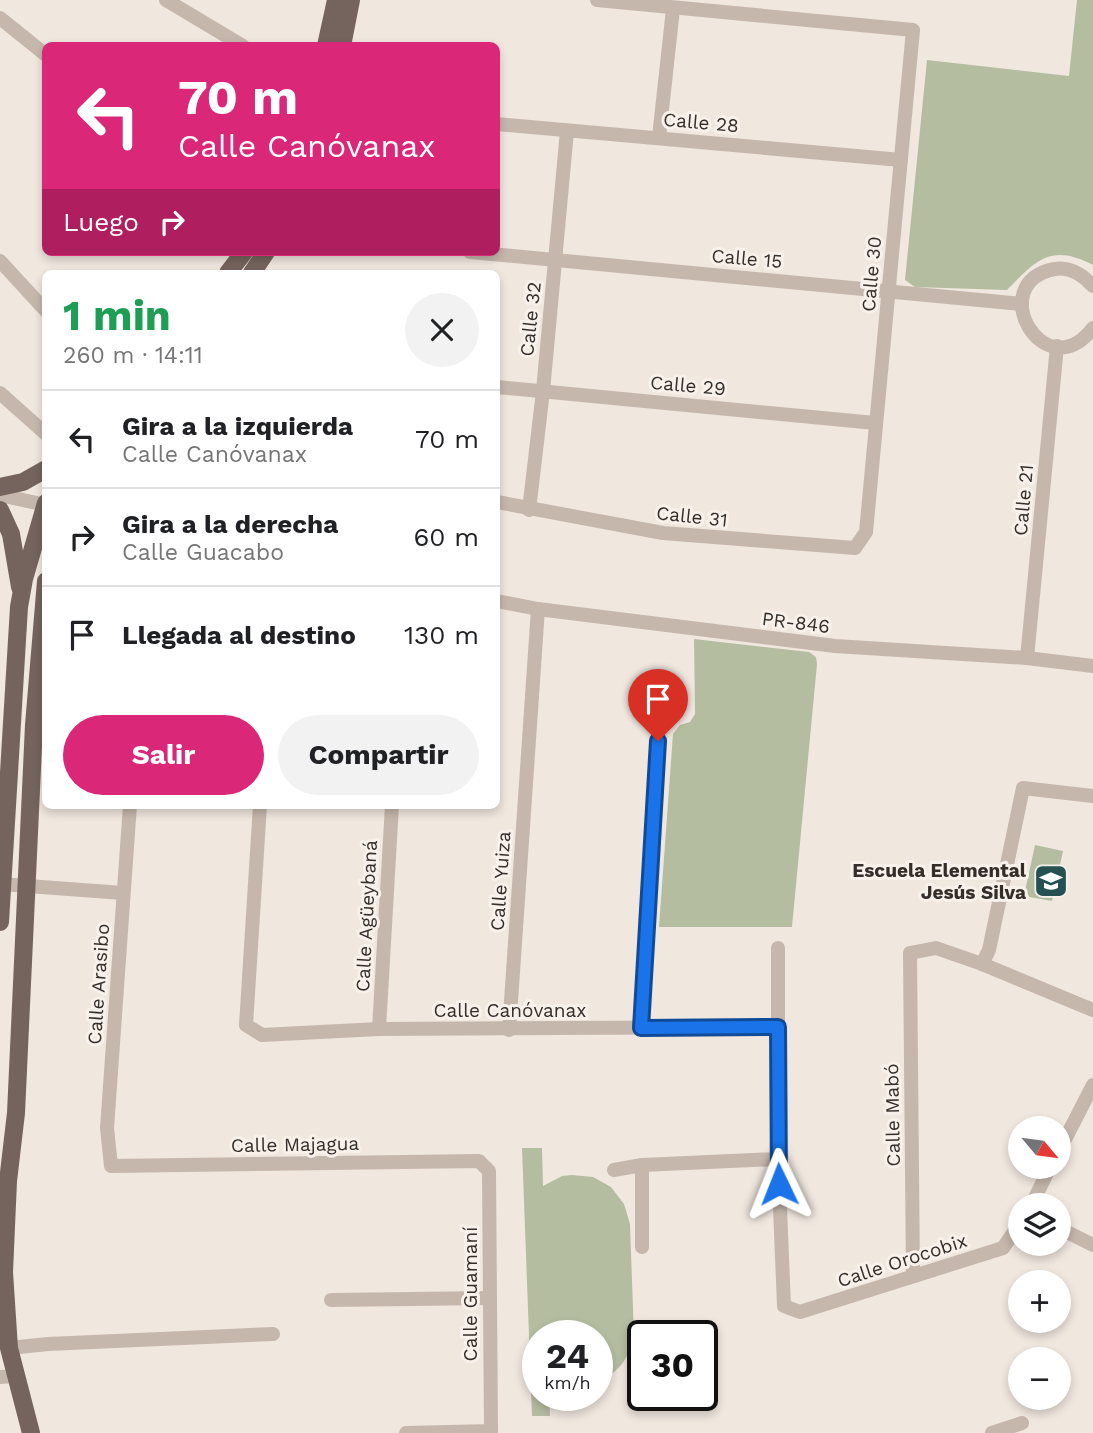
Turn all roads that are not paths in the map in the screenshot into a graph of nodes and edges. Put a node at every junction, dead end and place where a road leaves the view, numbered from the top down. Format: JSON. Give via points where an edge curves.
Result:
{"nodes":[{"id":1,"x":166,"y":0,"type":"edge"},
{"id":2,"x":336,"y":0,"type":"edge"},
{"id":3,"x":351,"y":0,"type":"edge"},
{"id":4,"x":597,"y":0,"type":"edge"},
{"id":5,"x":673,"y":9,"type":"junction"},
{"id":6,"x":0,"y":18,"type":"edge"},
{"id":7,"x":236,"y":42,"type":"edge"},
{"id":8,"x":327,"y":42,"type":"edge"},
{"id":9,"x":343,"y":42,"type":"edge"},
{"id":10,"x":42,"y":52,"type":"edge"},
{"id":11,"x":500,"y":124,"type":"edge"},
{"id":12,"x":567,"y":131,"type":"junction"},
{"id":13,"x":659,"y":137,"type":"junction"},
{"id":14,"x":901,"y":160,"type":"junction"},
{"id":15,"x":500,"y":255,"type":"edge"},
{"id":16,"x":241,"y":256,"type":"edge"},
{"id":17,"x":555,"y":260,"type":"junction"},
{"id":18,"x":0,"y":261,"type":"edge"},
{"id":19,"x":230,"y":270,"type":"edge"},
{"id":20,"x":1093,"y":286,"type":"edge"},
{"id":21,"x":889,"y":290,"type":"junction"},
{"id":22,"x":1022,"y":304,"type":"junction"},
{"id":23,"x":42,"y":307,"type":"edge"},
{"id":24,"x":1093,"y":328,"type":"edge"},
{"id":25,"x":1057,"y":346,"type":"junction"},
{"id":26,"x":500,"y":387,"type":"edge"},
{"id":27,"x":543,"y":391,"type":"junction"},
{"id":28,"x":0,"y":393,"type":"edge"},
{"id":29,"x":875,"y":423,"type":"junction"},
{"id":30,"x":42,"y":430,"type":"edge"},
{"id":31,"x":42,"y":471,"type":"edge"},
{"id":32,"x":0,"y":487,"type":"edge"},
{"id":33,"x":0,"y":495,"type":"edge"},
{"id":34,"x":42,"y":503,"type":"edge"},
{"id":35,"x":500,"y":503,"type":"edge"},
{"id":36,"x":0,"y":510,"type":"edge"},
{"id":37,"x":529,"y":510,"type":"junction"},
{"id":38,"x":42,"y":515,"type":"edge"},
{"id":39,"x":867,"y":522,"type":"joint"},
{"id":40,"x":21,"y":593,"type":"junction"},
{"id":41,"x":500,"y":602,"type":"edge"},
{"id":42,"x":538,"y":609,"type":"junction"},
{"id":43,"x":42,"y":629,"type":"edge"},
{"id":44,"x":1027,"y":658,"type":"junction"},
{"id":45,"x":1093,"y":666,"type":"edge"},
{"id":46,"x":660,"y":715,"type":"dead end"},
{"id":47,"x":1093,"y":796,"type":"edge"},
{"id":48,"x":130,"y":809,"type":"edge"},
{"id":49,"x":260,"y":809,"type":"edge"},
{"id":50,"x":392,"y":809,"type":"edge"},
{"id":51,"x":1,"y":884,"type":"edge"},
{"id":52,"x":27,"y":886,"type":"junction"},
{"id":53,"x":123,"y":893,"type":"junction"},
{"id":54,"x":0,"y":922,"type":"edge"},
{"id":55,"x":778,"y":948,"type":"dead end"},
{"id":56,"x":982,"y":964,"type":"junction"},
{"id":57,"x":1093,"y":1010,"type":"edge"},
{"id":58,"x":778,"y":1027,"type":"junction"},
{"id":59,"x":641,"y":1028,"type":"junction"},
{"id":60,"x":379,"y":1030,"type":"junction"},
{"id":61,"x":509,"y":1030,"type":"junction"},
{"id":62,"x":1093,"y":1085,"type":"edge"},
{"id":63,"x":1071,"y":1128,"type":"edge"},
{"id":64,"x":0,"y":1141,"type":"edge"},
{"id":65,"x":778,"y":1159,"type":"junction"},
{"id":66,"x":479,"y":1161,"type":"joint"},
{"id":67,"x":642,"y":1165,"type":"junction"},
{"id":68,"x":111,"y":1166,"type":"joint"},
{"id":69,"x":614,"y":1170,"type":"dead end"},
{"id":70,"x":8,"y":1181,"type":"junction"},
{"id":71,"x":1071,"y":1234,"type":"edge"},
{"id":72,"x":1008,"y":1241,"type":"edge"},
{"id":73,"x":1093,"y":1245,"type":"edge"},
{"id":74,"x":642,"y":1247,"type":"dead end"},
{"id":75,"x":913,"y":1276,"type":"junction"},
{"id":76,"x":489,"y":1298,"type":"junction"},
{"id":77,"x":331,"y":1300,"type":"dead end"},
{"id":78,"x":273,"y":1334,"type":"dead end"},
{"id":79,"x":9,"y":1348,"type":"junction"},
{"id":80,"x":8,"y":1376,"type":"edge"},
{"id":81,"x":1022,"y":1423,"type":"dead end"},
{"id":82,"x":31,"y":1433,"type":"edge"},
{"id":83,"x":406,"y":1433,"type":"edge"},
{"id":84,"x":992,"y":1433,"type":"edge"}],
"edges":[{"from":1,"to":7,"type":"street"},
{"from":2,"to":8,"type":"main road"},
{"from":3,"to":9,"type":"main road"},
{"from":4,"to":5,"type":"street"},
{"from":5,"to":13,"type":"street"},
{"from":5,"to":14,"type":"street","name":"Calle 30","via":[[913,30]]},
{"from":6,"to":10,"type":"street"},
{"from":11,"to":12,"type":"street","name":"Calle 28"},
{"from":12,"to":13,"type":"street","name":"Calle 28"},
{"from":12,"to":17,"type":"street","name":"Calle 32"},
{"from":13,"to":14,"type":"street","name":"Calle 28"},
{"from":14,"to":21,"type":"street","name":"Calle 30"},
{"from":15,"to":17,"type":"street","name":"Calle 15"},
{"from":16,"to":19,"type":"main road"},
{"from":17,"to":21,"type":"street","name":"Calle 15"},
{"from":17,"to":27,"type":"street","name":"Calle 32"},
{"from":18,"to":23,"type":"street"},
{"from":20,"to":22,"type":"street","via":[[1083,275],[1057,268],[1033,280]]},
{"from":21,"to":22,"type":"street","name":"Calle 15"},
{"from":21,"to":29,"type":"street","name":"Calle 30"},
{"from":22,"to":25,"type":"street","via":[[1027,327],[1035,337]]},
{"from":24,"to":25,"type":"street","via":[[1072,345]]},
{"from":25,"to":44,"type":"street","name":"Calle 21"},
{"from":26,"to":27,"type":"street","name":"Calle 29"},
{"from":27,"to":29,"type":"street","name":"Calle 29"},
{"from":27,"to":37,"type":"street","name":"Calle 32"},
{"from":28,"to":30,"type":"street"},
{"from":29,"to":39,"type":"street","name":"Calle 30"},
{"from":31,"to":32,"type":"main road"},
{"from":33,"to":34,"type":"street"},
{"from":35,"to":37,"type":"street","name":"Calle 31"},
{"from":36,"to":40,"type":"main road","via":[[11,534]]},
{"from":37,"to":39,"type":"street","name":"Calle 31","via":[[663,533],[855,548]]},
{"from":38,"to":40,"type":"main road"},
{"from":40,"to":51,"type":"main road"},
{"from":41,"to":42,"type":"street","name":"PR-846","number":"PR-846"},
{"from":42,"to":44,"type":"street","name":"PR-846","number":"PR-846","via":[[835,646]]},
{"from":42,"to":61,"type":"street","name":"Calle Yuiza"},
{"from":43,"to":52,"type":"main road"},
{"from":44,"to":45,"type":"street","name":"PR-846","number":"PR-846"},
{"from":46,"to":59,"type":"street"},
{"from":47,"to":56,"type":"street","via":[[1023,788],[989,950]]},
{"from":48,"to":53,"type":"street","name":"Calle Arasibo"},
{"from":49,"to":60,"type":"street","name":"Calle Canóvanax","via":[[246,1025],[262,1035]]},
{"from":50,"to":60,"type":"street","name":"Calle Agüeybaná"},
{"from":51,"to":52,"type":"street"},
{"from":51,"to":54,"type":"main road"},
{"from":52,"to":53,"type":"street"},
{"from":52,"to":70,"type":"main road","via":[[16,1113]]},
{"from":53,"to":68,"type":"street","name":"Calle Arasibo","via":[[107,1128]]},
{"from":55,"to":58,"type":"street"},
{"from":56,"to":57,"type":"street"},
{"from":56,"to":75,"type":"street","name":"Calle Mabó","via":[[936,948],[910,953]]},
{"from":58,"to":59,"type":"street","name":"Calle Canóvanax"},
{"from":58,"to":65,"type":"street"},
{"from":59,"to":61,"type":"street","name":"Calle Canóvanax"},
{"from":60,"to":61,"type":"street","name":"Calle Canóvanax"},
{"from":62,"to":63,"type":"street"},
{"from":64,"to":70,"type":"main road"},
{"from":65,"to":67,"type":"street"},
{"from":65,"to":75,"type":"street","name":"Calle Orocobix","via":[[784,1306],[800,1312]]},
{"from":66,"to":68,"type":"street","name":"Calle Majagua"},
{"from":66,"to":76,"type":"street","name":"Calle Guamaní","via":[[489,1171]]},
{"from":67,"to":69,"type":"street"},
{"from":67,"to":74,"type":"street"},
{"from":70,"to":79,"type":"main road","via":[[4,1272]]},
{"from":71,"to":73,"type":"street"},
{"from":72,"to":75,"type":"street","name":"Calle Orocobix","via":[[1003,1248]]},
{"from":76,"to":77,"type":"street"},
{"from":76,"to":83,"type":"street","name":"Calle Guamaní","via":[[491,1431]]},
{"from":78,"to":79,"type":"street"},
{"from":79,"to":80,"type":"main road"},
{"from":80,"to":82,"type":"main road"},
{"from":81,"to":84,"type":"street"}]}
